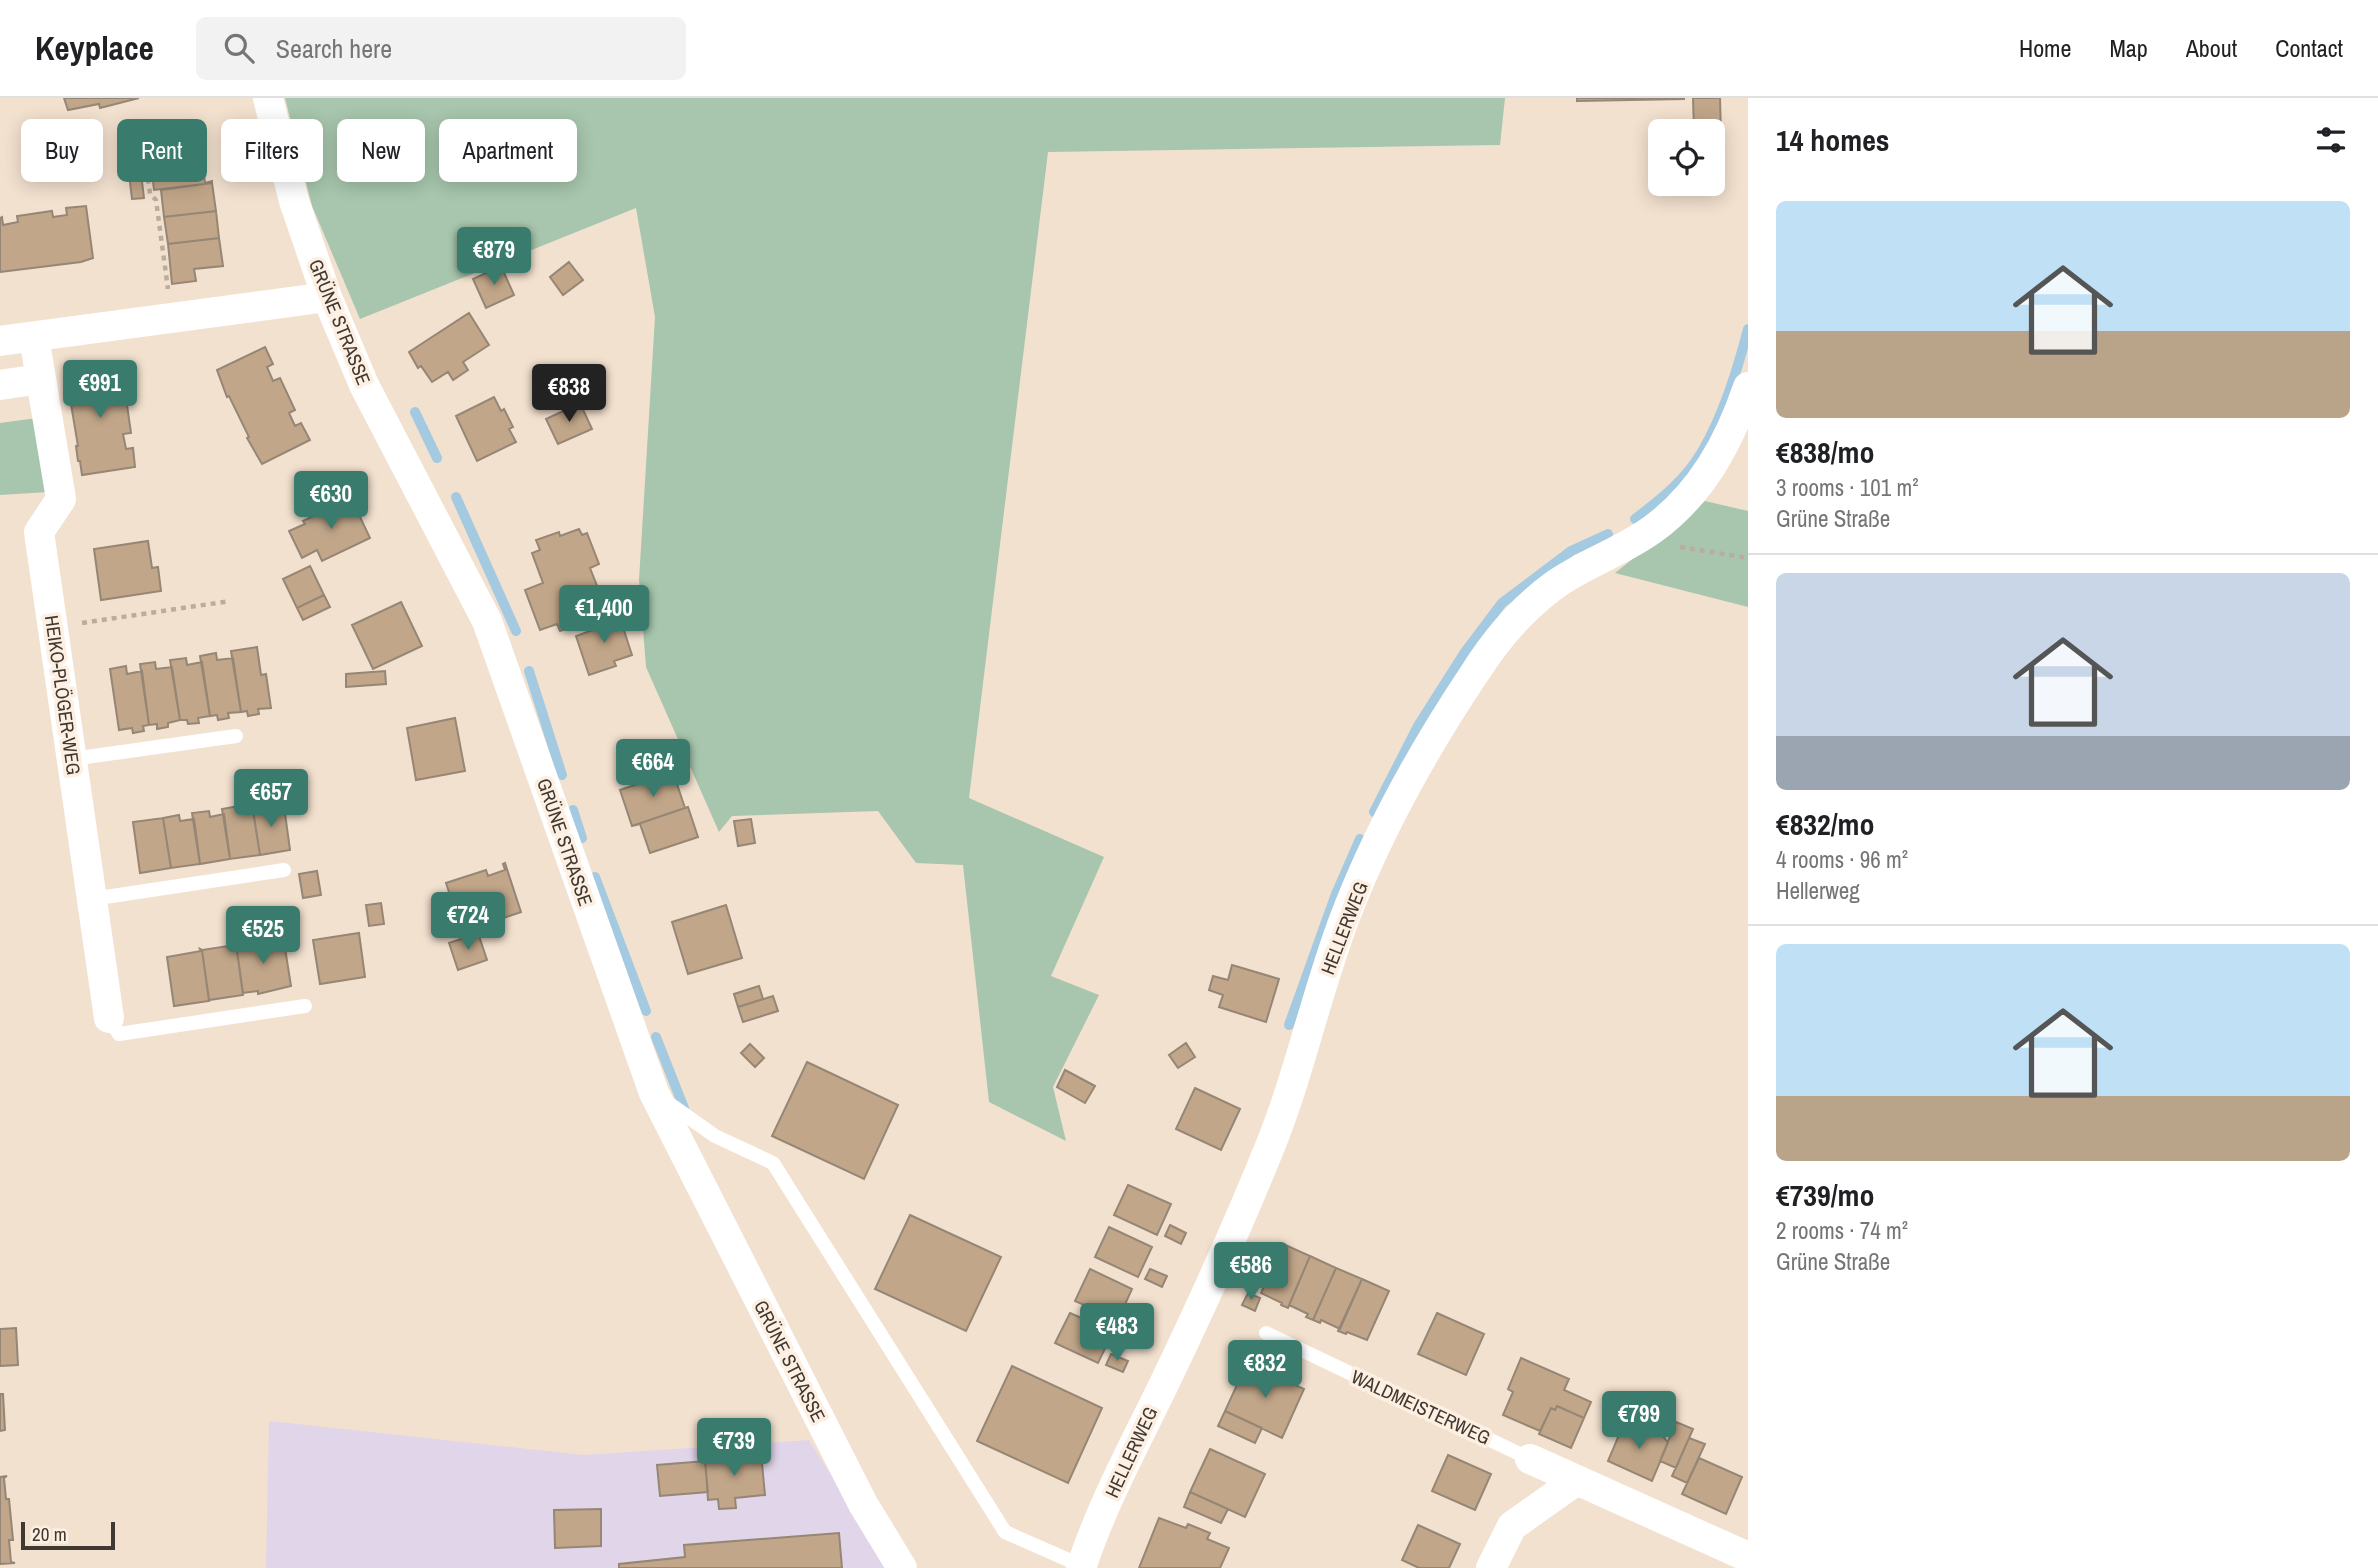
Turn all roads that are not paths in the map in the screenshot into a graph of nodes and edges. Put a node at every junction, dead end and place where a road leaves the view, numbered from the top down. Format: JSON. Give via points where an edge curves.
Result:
{"nodes":[{"id":1,"x":268,"y":98,"type":"edge"},
{"id":2,"x":327,"y":297,"type":"junction"},
{"id":3,"x":34,"y":337,"type":"junction"},
{"id":4,"x":0,"y":341,"type":"edge"},
{"id":5,"x":40,"y":379,"type":"junction"},
{"id":6,"x":0,"y":385,"type":"edge"},
{"id":7,"x":1748,"y":387,"type":"edge"},
{"id":8,"x":236,"y":736,"type":"dead end"},
{"id":9,"x":72,"y":759,"type":"junction"},
{"id":10,"x":284,"y":870,"type":"dead end"},
{"id":11,"x":92,"y":899,"type":"junction"},
{"id":12,"x":304,"y":1006,"type":"dead end"},
{"id":13,"x":109,"y":1018,"type":"joint"},
{"id":14,"x":654,"y":1093,"type":"junction"},
{"id":15,"x":1266,"y":1333,"type":"dead end"},
{"id":16,"x":1530,"y":1459,"type":"joint"},
{"id":17,"x":1577,"y":1480,"type":"junction"},
{"id":18,"x":1748,"y":1557,"type":"edge"},
{"id":19,"x":1081,"y":1567,"type":"edge"},
{"id":20,"x":902,"y":1568,"type":"edge"},
{"id":21,"x":1492,"y":1568,"type":"edge"}],
"edges":[{"from":1,"to":2,"type":"street","name":"GRÜNE STRASSE","via":[[294,201]]},
{"from":2,"to":3,"type":"street"},
{"from":2,"to":14,"type":"street","name":"GRÜNE STRASSE","via":[[364,385],[487,621]]},
{"from":3,"to":4,"type":"street"},
{"from":3,"to":5,"type":"street","name":"HEIKO-PLÖGER-WEG"},
{"from":5,"to":6,"type":"street"},
{"from":5,"to":9,"type":"street","name":"HEIKO-PLÖGER-WEG","via":[[61,499],[39,532]]},
{"from":7,"to":19,"type":"street","name":"HELLERWEG","via":[[1711,469],[1690,495],[1654,528],[1557,584],[1528,607],[1477,668],[1421,762],[1345,916],[1271,1146]]},
{"from":8,"to":9,"type":"lane"},
{"from":9,"to":11,"type":"street","name":"HEIKO-PLÖGER-WEG"},
{"from":10,"to":11,"type":"lane"},
{"from":11,"to":13,"type":"street","name":"HEIKO-PLÖGER-WEG"},
{"from":12,"to":13,"type":"lane","via":[[119,1034]]},
{"from":14,"to":19,"type":"lane","via":[[715,1136],[773,1163],[1005,1532]]},
{"from":14,"to":20,"type":"street","name":"GRÜNE STRASSE","via":[[863,1504]]},
{"from":15,"to":16,"type":"lane","name":"WALDMEISTERWEG"},
{"from":16,"to":17,"type":"street","name":"WALDMEISTERWEG"},
{"from":17,"to":18,"type":"street","name":"WALDMEISTERWEG"},
{"from":17,"to":21,"type":"street","via":[[1512,1526]]}]}
